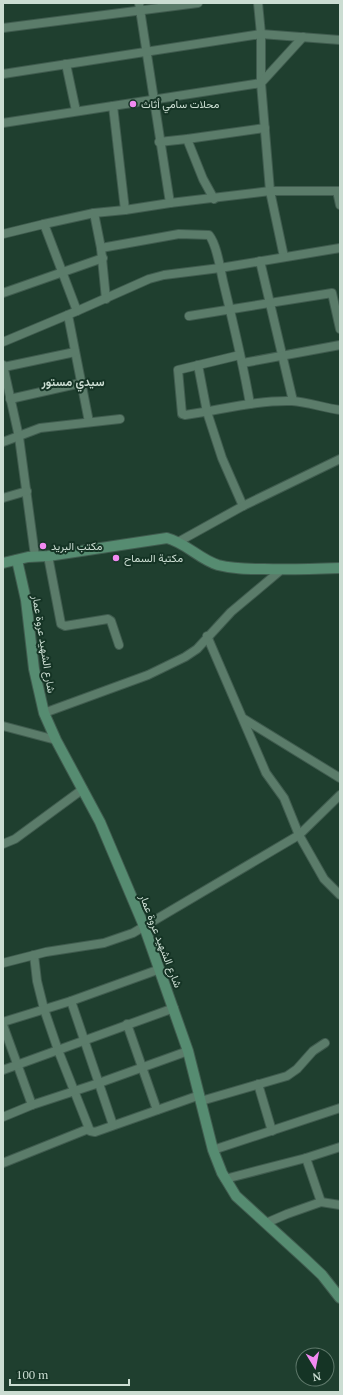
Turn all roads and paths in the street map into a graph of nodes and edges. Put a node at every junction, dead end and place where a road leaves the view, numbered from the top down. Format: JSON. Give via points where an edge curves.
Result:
{"nodes":[{"id":1,"x":198,"y":3,"type":"edge"},
{"id":2,"x":258,"y":3,"type":"edge"},
{"id":3,"x":140,"y":7,"type":"edge"},
{"id":4,"x":3,"y":28,"type":"edge"},
{"id":5,"x":261,"y":34,"type":"junction"},
{"id":6,"x":303,"y":37,"type":"junction"},
{"id":7,"x":340,"y":40,"type":"edge"},
{"id":8,"x":146,"y":52,"type":"junction"},
{"id":9,"x":66,"y":64,"type":"junction"},
{"id":10,"x":3,"y":74,"type":"edge"},
{"id":11,"x":262,"y":83,"type":"junction"},
{"id":12,"x":153,"y":100,"type":"junction"},
{"id":13,"x":113,"y":106,"type":"junction"},
{"id":14,"x":76,"y":111,"type":"junction"},
{"id":15,"x":3,"y":123,"type":"edge"},
{"id":16,"x":265,"y":128,"type":"junction"},
{"id":17,"x":186,"y":139,"type":"junction"},
{"id":18,"x":159,"y":142,"type":"junction"},
{"id":19,"x":270,"y":191,"type":"junction"},
{"id":20,"x":338,"y":191,"type":"edge"},
{"id":21,"x":214,"y":199,"type":"junction"},
{"id":22,"x":170,"y":203,"type":"junction"},
{"id":23,"x":340,"y":205,"type":"edge"},
{"id":24,"x":125,"y":210,"type":"junction"},
{"id":25,"x":94,"y":213,"type":"junction"},
{"id":26,"x":44,"y":224,"type":"junction"},
{"id":27,"x":3,"y":234,"type":"edge"},
{"id":28,"x":101,"y":248,"type":"junction"},
{"id":29,"x":340,"y":248,"type":"edge"},
{"id":30,"x":284,"y":257,"type":"junction"},
{"id":31,"x":103,"y":258,"type":"junction"},
{"id":32,"x":260,"y":261,"type":"junction"},
{"id":33,"x":220,"y":268,"type":"junction"},
{"id":34,"x":62,"y":272,"type":"junction"},
{"id":35,"x":336,"y":292,"type":"edge"},
{"id":36,"x":3,"y":293,"type":"edge"},
{"id":37,"x":106,"y":298,"type":"junction"},
{"id":38,"x":270,"y":302,"type":"junction"},
{"id":39,"x":230,"y":310,"type":"junction"},
{"id":40,"x":77,"y":311,"type":"junction"},
{"id":41,"x":68,"y":315,"type":"junction"},
{"id":42,"x":189,"y":316,"type":"dead end"},
{"id":43,"x":340,"y":330,"type":"edge"},
{"id":44,"x":3,"y":342,"type":"edge"},
{"id":45,"x":340,"y":345,"type":"edge"},
{"id":46,"x":75,"y":352,"type":"junction"},
{"id":47,"x":283,"y":355,"type":"junction"},
{"id":48,"x":241,"y":359,"type":"junction"},
{"id":49,"x":198,"y":364,"type":"junction"},
{"id":50,"x":3,"y":366,"type":"edge"},
{"id":51,"x":81,"y":384,"type":"junction"},
{"id":52,"x":6,"y":390,"type":"edge"},
{"id":53,"x":10,"y":399,"type":"junction"},
{"id":54,"x":293,"y":401,"type":"junction"},
{"id":55,"x":250,"y":404,"type":"junction"},
{"id":56,"x":340,"y":410,"type":"edge"},
{"id":57,"x":208,"y":412,"type":"junction"},
{"id":58,"x":120,"y":419,"type":"dead end"},
{"id":59,"x":89,"y":422,"type":"junction"},
{"id":60,"x":19,"y":437,"type":"junction"},
{"id":61,"x":3,"y":442,"type":"edge"},
{"id":62,"x":340,"y":459,"type":"edge"},
{"id":63,"x":27,"y":491,"type":"junction"},
{"id":64,"x":3,"y":498,"type":"edge"},
{"id":65,"x":243,"y":506,"type":"junction"},
{"id":66,"x":178,"y":542,"type":"junction"},
{"id":67,"x":35,"y":556,"type":"junction"},
{"id":68,"x":48,"y":556,"type":"junction"},
{"id":69,"x":17,"y":560,"type":"junction"},
{"id":70,"x":3,"y":563,"type":"edge"},
{"id":71,"x":340,"y":568,"type":"edge"},
{"id":72,"x":280,"y":570,"type":"junction"},
{"id":73,"x":208,"y":636,"type":"junction"},
{"id":74,"x":119,"y":645,"type":"dead end"},
{"id":75,"x":44,"y":713,"type":"junction"},
{"id":76,"x":244,"y":719,"type":"junction"},
{"id":77,"x":3,"y":726,"type":"edge"},
{"id":78,"x":56,"y":740,"type":"junction"},
{"id":79,"x":340,"y":778,"type":"edge"},
{"id":80,"x":83,"y":789,"type":"junction"},
{"id":81,"x":340,"y":794,"type":"edge"},
{"id":82,"x":299,"y":835,"type":"junction"},
{"id":83,"x":3,"y":844,"type":"edge"},
{"id":84,"x":340,"y":895,"type":"edge"},
{"id":85,"x":144,"y":926,"type":"junction"},
{"id":86,"x":34,"y":955,"type":"junction"},
{"id":87,"x":3,"y":963,"type":"edge"},
{"id":88,"x":160,"y":969,"type":"junction"},
{"id":89,"x":71,"y":1001,"type":"junction"},
{"id":90,"x":44,"y":1008,"type":"junction"},
{"id":91,"x":174,"y":1008,"type":"junction"},
{"id":92,"x":3,"y":1023,"type":"edge"},
{"id":93,"x":127,"y":1024,"type":"junction"},
{"id":94,"x":85,"y":1040,"type":"junction"},
{"id":95,"x":325,"y":1043,"type":"dead end"},
{"id":96,"x":58,"y":1050,"type":"junction"},
{"id":97,"x":188,"y":1051,"type":"junction"},
{"id":98,"x":17,"y":1065,"type":"junction"},
{"id":99,"x":143,"y":1067,"type":"junction"},
{"id":100,"x":3,"y":1070,"type":"edge"},
{"id":101,"x":99,"y":1083,"type":"junction"},
{"id":102,"x":258,"y":1084,"type":"junction"},
{"id":103,"x":74,"y":1092,"type":"junction"},
{"id":104,"x":200,"y":1098,"type":"junction"},
{"id":105,"x":32,"y":1105,"type":"junction"},
{"id":106,"x":340,"y":1108,"type":"edge"},
{"id":107,"x":157,"y":1110,"type":"junction"},
{"id":108,"x":3,"y":1117,"type":"edge"},
{"id":109,"x":113,"y":1125,"type":"junction"},
{"id":110,"x":88,"y":1128,"type":"junction"},
{"id":111,"x":272,"y":1131,"type":"junction"},
{"id":112,"x":340,"y":1147,"type":"edge"},
{"id":113,"x":213,"y":1150,"type":"junction"},
{"id":114,"x":306,"y":1158,"type":"junction"},
{"id":115,"x":3,"y":1163,"type":"edge"},
{"id":116,"x":225,"y":1179,"type":"junction"},
{"id":117,"x":321,"y":1202,"type":"junction"},
{"id":118,"x":340,"y":1205,"type":"edge"},
{"id":119,"x":266,"y":1223,"type":"junction"},
{"id":120,"x":338,"y":1293,"type":"edge"}],
"edges":[{"from":1,"to":3,"type":"street"},
{"from":2,"to":5,"type":"street"},
{"from":3,"to":4,"type":"street"},
{"from":3,"to":8,"type":"street"},
{"from":5,"to":6,"type":"street"},
{"from":5,"to":8,"type":"street"},
{"from":5,"to":11,"type":"street"},
{"from":6,"to":7,"type":"street"},
{"from":6,"to":11,"type":"street"},
{"from":8,"to":9,"type":"street"},
{"from":8,"to":12,"type":"street"},
{"from":9,"to":10,"type":"street"},
{"from":9,"to":14,"type":"street"},
{"from":11,"to":12,"type":"street"},
{"from":11,"to":16,"type":"street"},
{"from":12,"to":13,"type":"street"},
{"from":12,"to":18,"type":"street"},
{"from":13,"to":14,"type":"street"},
{"from":13,"to":24,"type":"street"},
{"from":14,"to":15,"type":"street"},
{"from":16,"to":17,"type":"street"},
{"from":16,"to":19,"type":"street"},
{"from":17,"to":18,"type":"street"},
{"from":17,"to":21,"type":"street"},
{"from":18,"to":22,"type":"street"},
{"from":19,"to":20,"type":"street"},
{"from":19,"to":21,"type":"street"},
{"from":19,"to":30,"type":"street"},
{"from":20,"to":23,"type":"street"},
{"from":21,"to":22,"type":"street"},
{"from":22,"to":24,"type":"street"},
{"from":24,"to":25,"type":"street"},
{"from":25,"to":26,"type":"street"},
{"from":25,"to":28,"type":"street"},
{"from":26,"to":27,"type":"street"},
{"from":26,"to":34,"type":"street"},
{"from":28,"to":31,"type":"street"},
{"from":28,"to":33,"type":"street","via":[[179,234],[209,235]]},
{"from":29,"to":30,"type":"street"},
{"from":30,"to":32,"type":"street"},
{"from":31,"to":34,"type":"street"},
{"from":31,"to":37,"type":"street"},
{"from":32,"to":33,"type":"street"},
{"from":32,"to":38,"type":"street"},
{"from":33,"to":37,"type":"street","via":[[149,279]]},
{"from":33,"to":39,"type":"street"},
{"from":34,"to":36,"type":"street"},
{"from":34,"to":40,"type":"street"},
{"from":35,"to":38,"type":"street"},
{"from":35,"to":43,"type":"street"},
{"from":37,"to":40,"type":"street"},
{"from":38,"to":39,"type":"street"},
{"from":38,"to":47,"type":"street"},
{"from":39,"to":42,"type":"street"},
{"from":39,"to":48,"type":"street"},
{"from":40,"to":41,"type":"street"},
{"from":41,"to":44,"type":"street"},
{"from":41,"to":46,"type":"street"},
{"from":45,"to":47,"type":"street"},
{"from":46,"to":50,"type":"street"},
{"from":46,"to":51,"type":"street"},
{"from":47,"to":48,"type":"street"},
{"from":47,"to":54,"type":"street"},
{"from":48,"to":49,"type":"street"},
{"from":48,"to":55,"type":"street"},
{"from":49,"to":57,"type":"street"},
{"from":49,"to":57,"type":"street","via":[[180,368],[178,371],[182,413],[185,415]]},
{"from":50,"to":52,"type":"street"},
{"from":51,"to":53,"type":"street"},
{"from":51,"to":59,"type":"street"},
{"from":52,"to":53,"type":"street"},
{"from":53,"to":60,"type":"street"},
{"from":54,"to":55,"type":"street"},
{"from":54,"to":56,"type":"street"},
{"from":55,"to":57,"type":"street"},
{"from":57,"to":65,"type":"street","via":[[222,458]]},
{"from":58,"to":59,"type":"street"},
{"from":59,"to":60,"type":"street","via":[[40,428]]},
{"from":60,"to":61,"type":"street"},
{"from":60,"to":63,"type":"street"},
{"from":62,"to":65,"type":"street"},
{"from":63,"to":64,"type":"street"},
{"from":63,"to":67,"type":"street"},
{"from":65,"to":66,"type":"street"},
{"from":66,"to":68,"type":"street","via":[[167,538],[155,539]]},
{"from":66,"to":72,"type":"street","via":[[208,561],[222,566]]},
{"from":67,"to":68,"type":"street"},
{"from":67,"to":69,"type":"street"},
{"from":68,"to":74,"type":"street","via":[[61,624],[65,626],[108,619]]},
{"from":69,"to":70,"type":"street"},
{"from":69,"to":75,"type":"street","name":"شارع الشهيد عروة عمار","via":[[26,600],[34,670]]},
{"from":71,"to":72,"type":"street"},
{"from":72,"to":73,"type":"street","via":[[231,612]]},
{"from":73,"to":75,"type":"street","via":[[197,649],[167,667]]},
{"from":73,"to":76,"type":"street"},
{"from":75,"to":78,"type":"street","name":"شارع الشهيد عروة عمار"},
{"from":76,"to":79,"type":"street"},
{"from":76,"to":82,"type":"street","via":[[260,763],[284,798]]},
{"from":77,"to":78,"type":"street"},
{"from":78,"to":80,"type":"street","name":"شارع الشهيد عروة عمار"},
{"from":80,"to":83,"type":"street","via":[[15,839]]},
{"from":80,"to":85,"type":"street","name":"شارع الشهيد عروة عمار","via":[[100,822]]},
{"from":81,"to":82,"type":"street"},
{"from":82,"to":84,"type":"street","via":[[324,879]]},
{"from":82,"to":85,"type":"street"},
{"from":85,"to":86,"type":"street","via":[[104,943]]},
{"from":85,"to":88,"type":"street","name":"شارع الشهيد عروة عمار"},
{"from":86,"to":87,"type":"street"},
{"from":86,"to":90,"type":"street"},
{"from":88,"to":89,"type":"street"},
{"from":88,"to":91,"type":"street","name":"شارع الشهيد عروة عمار"},
{"from":89,"to":90,"type":"street"},
{"from":89,"to":94,"type":"street"},
{"from":90,"to":92,"type":"street"},
{"from":90,"to":96,"type":"street"},
{"from":91,"to":93,"type":"street"},
{"from":91,"to":97,"type":"street","name":"شارع الشهيد عروة عمار"},
{"from":92,"to":98,"type":"street"},
{"from":93,"to":94,"type":"street"},
{"from":93,"to":99,"type":"street"},
{"from":94,"to":96,"type":"street"},
{"from":94,"to":101,"type":"street"},
{"from":95,"to":102,"type":"street","via":[[287,1076]]},
{"from":96,"to":98,"type":"street"},
{"from":96,"to":103,"type":"street"},
{"from":97,"to":99,"type":"street"},
{"from":97,"to":104,"type":"street","name":"شارع الشهيد عروة عمار"},
{"from":98,"to":100,"type":"street"},
{"from":98,"to":105,"type":"street"},
{"from":99,"to":101,"type":"street"},
{"from":99,"to":107,"type":"street"},
{"from":101,"to":103,"type":"street"},
{"from":101,"to":109,"type":"street"},
{"from":102,"to":104,"type":"street"},
{"from":102,"to":111,"type":"street"},
{"from":103,"to":105,"type":"street"},
{"from":103,"to":110,"type":"street"},
{"from":104,"to":107,"type":"street"},
{"from":104,"to":113,"type":"street","name":"شارع الشهيد عروة عمار"},
{"from":105,"to":108,"type":"street"},
{"from":106,"to":111,"type":"street"},
{"from":107,"to":109,"type":"street"},
{"from":109,"to":110,"type":"street","via":[[93,1132]]},
{"from":110,"to":115,"type":"street"},
{"from":111,"to":113,"type":"street"},
{"from":112,"to":114,"type":"street"},
{"from":113,"to":116,"type":"street","name":"شارع الشهيد عروة عمار"},
{"from":114,"to":116,"type":"street"},
{"from":114,"to":117,"type":"street"},
{"from":116,"to":119,"type":"street","name":"شارع الشهيد عروة عمار","via":[[236,1196]]},
{"from":117,"to":118,"type":"street"},
{"from":117,"to":119,"type":"street"},
{"from":119,"to":120,"type":"street","name":"شارع الشهيد عروة عمار"}]}
